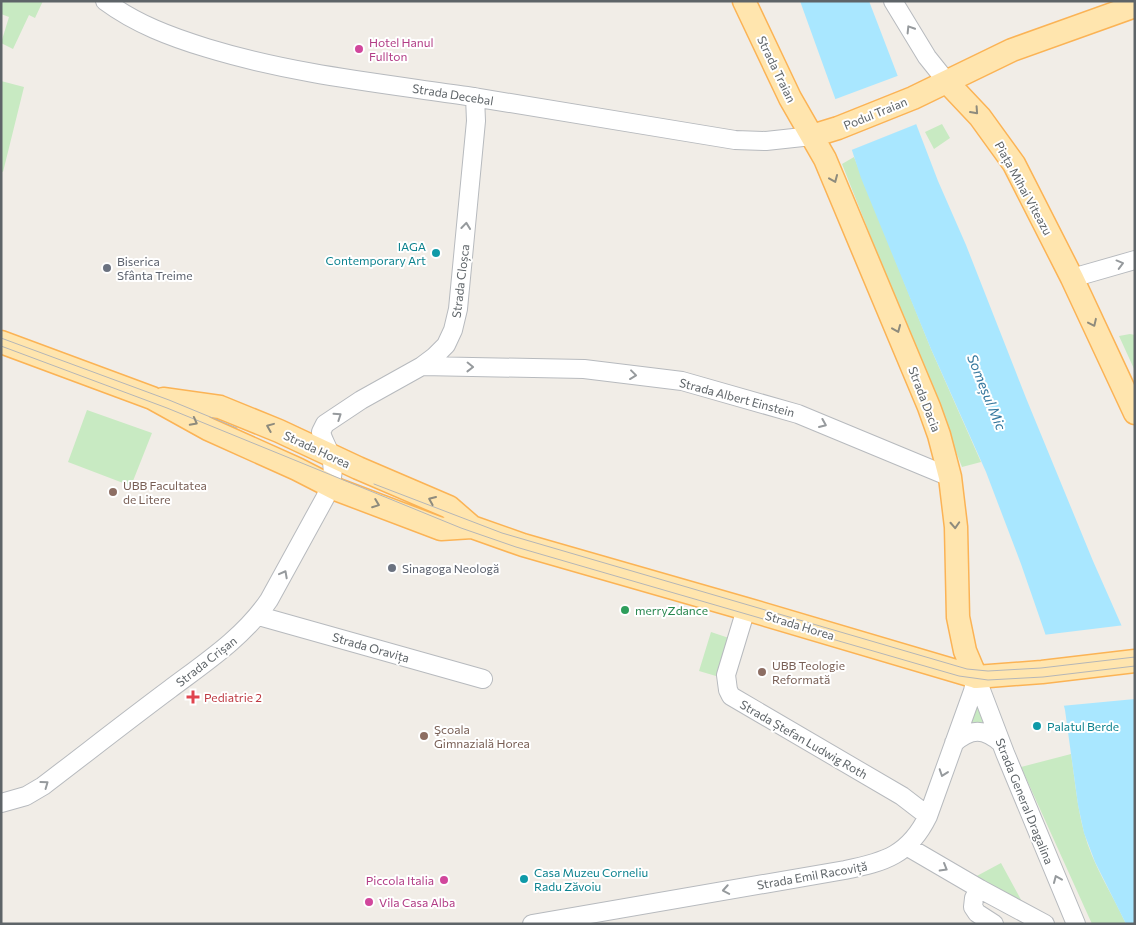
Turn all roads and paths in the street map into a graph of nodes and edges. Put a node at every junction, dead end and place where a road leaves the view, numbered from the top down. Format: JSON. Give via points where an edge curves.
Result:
{"nodes":[{"id":1,"x":105,"y":1,"type":"edge"},
{"id":2,"x":744,"y":1,"type":"edge"},
{"id":3,"x":893,"y":1,"type":"edge"},
{"id":4,"x":1135,"y":6,"type":"edge"},
{"id":5,"x":947,"y":82,"type":"junction"},
{"id":6,"x":475,"y":97,"type":"junction"},
{"id":7,"x":812,"y":136,"type":"junction"},
{"id":8,"x":1135,"y":260,"type":"edge"},
{"id":9,"x":1072,"y":278,"type":"junction"},
{"id":10,"x":1,"y":342,"type":"edge"},
{"id":11,"x":422,"y":366,"type":"junction"},
{"id":12,"x":152,"y":398,"type":"junction"},
{"id":13,"x":1135,"y":413,"type":"edge"},
{"id":14,"x":330,"y":455,"type":"junction"},
{"id":15,"x":950,"y":477,"type":"junction"},
{"id":16,"x":330,"y":486,"type":"junction"},
{"id":17,"x":472,"y":527,"type":"junction"},
{"id":18,"x":746,"y":609,"type":"junction"},
{"id":19,"x":259,"y":616,"type":"junction"},
{"id":20,"x":1135,"y":661,"type":"edge"},
{"id":21,"x":976,"y":677,"type":"junction"},
{"id":22,"x":483,"y":679,"type":"dead end"},
{"id":23,"x":954,"y":743,"type":"junction"},
{"id":24,"x":1001,"y":743,"type":"junction"},
{"id":25,"x":1,"y":803,"type":"edge"},
{"id":26,"x":928,"y":816,"type":"junction"},
{"id":27,"x":908,"y":847,"type":"junction"},
{"id":28,"x":980,"y":889,"type":"junction"},
{"id":29,"x":532,"y":924,"type":"edge"},
{"id":30,"x":994,"y":924,"type":"edge"},
{"id":31,"x":1045,"y":924,"type":"edge"},
{"id":32,"x":1076,"y":924,"type":"edge"}],
"edges":[{"from":1,"to":6,"type":"street","name":"Strada Decebal","via":[[152,29],[262,63]]},
{"from":2,"to":7,"type":"main road","name":"Strada Traian","via":[[790,98]]},
{"from":5,"to":3,"type":"street","one_way":true,"via":[[927,57]]},
{"from":4,"to":5,"type":"main road","name":"Podul Traian","via":[[1012,50]]},
{"from":5,"to":7,"type":"main road","name":"Podul Traian"},
{"from":5,"to":9,"type":"main road","name":"Piața Mihai Viteazu","one_way":true,"via":[[980,117],[1014,164]]},
{"from":6,"to":7,"type":"street","name":"Strada Decebal","via":[[735,140],[766,142]]},
{"from":11,"to":6,"type":"street","name":"Strada Cloșca","one_way":true,"via":[[446,345],[458,310],[476,121]]},
{"from":7,"to":15,"type":"main road","name":"Strada Dacia","one_way":true,"via":[[826,159],[930,408]]},
{"from":9,"to":8,"type":"street","one_way":true},
{"from":9,"to":13,"type":"main road","name":"Piața Mihai Viteazu","one_way":true},
{"from":10,"to":12,"type":"main road","name":"Strada Horea"},
{"from":14,"to":11,"type":"street","name":"Strada Cloșca","one_way":true,"via":[[321,432],[326,424]]},
{"from":11,"to":15,"type":"street","name":"Strada Albert Einstein","one_way":true,"via":[[584,369],[682,381],[798,414]]},
{"from":14,"to":12,"type":"main road","name":"Strada Horea","one_way":true,"via":[[220,407]]},
{"from":12,"to":16,"type":"main road","name":"Strada Horea","one_way":true,"via":[[208,429]]},
{"from":14,"to":16,"type":"street","name":"Strada Crișan","via":[[333,473]]},
{"from":17,"to":14,"type":"main road","name":"Strada Horea","one_way":true,"via":[[449,507]]},
{"from":15,"to":21,"type":"main road","name":"Strada Dacia","one_way":true,"via":[[956,527],[958,617],[965,651]]},
{"from":16,"to":17,"type":"main road","name":"Strada Horea","one_way":true,"via":[[441,529]]},
{"from":19,"to":16,"type":"street","name":"Strada Crișan","one_way":true},
{"from":17,"to":18,"type":"main road","name":"Strada Horea","via":[[523,545]]},
{"from":18,"to":21,"type":"main road","name":"Strada Horea"},
{"from":18,"to":26,"type":"street","name":"Strada Ștefan Ludwig Roth","via":[[726,675],[731,696],[902,796]]},
{"from":19,"to":22,"type":"street","name":"Strada Oravița"},
{"from":25,"to":19,"type":"street","name":"Strada Crișan","one_way":true,"via":[[26,796],[42,786],[214,657]]},
{"from":20,"to":21,"type":"main road","name":"Strada Horea"},
{"from":21,"to":23,"type":"street","name":"Strada Emil Racoviță"},
{"from":21,"to":24,"type":"street","name":"Strada General Dragalina"},
{"from":23,"to":24,"type":"street","via":[[976,731],[992,735]]},
{"from":23,"to":26,"type":"street","name":"Strada Emil Racoviță","one_way":true},
{"from":32,"to":24,"type":"street","name":"Strada General Dragalina","one_way":true},
{"from":26,"to":27,"type":"street","name":"Strada Emil Racoviță"},
{"from":27,"to":28,"type":"street","one_way":true},
{"from":27,"to":29,"type":"street","name":"Strada Emil Racoviță","one_way":true,"via":[[887,859],[862,867]]},
{"from":28,"to":30,"type":"street","via":[[973,907]]},
{"from":28,"to":31,"type":"street"}]}
